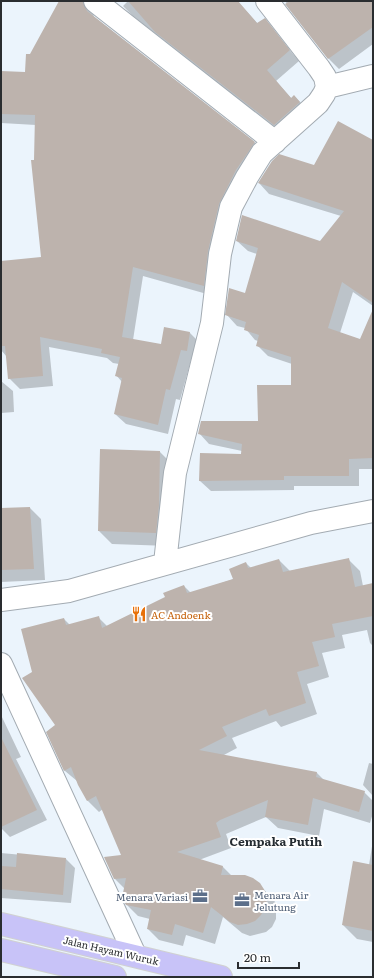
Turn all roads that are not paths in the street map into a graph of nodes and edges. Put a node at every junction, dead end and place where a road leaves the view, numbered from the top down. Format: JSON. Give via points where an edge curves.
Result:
{"nodes":[{"id":1,"x":95,"y":1,"type":"edge"},
{"id":2,"x":267,"y":1,"type":"edge"},
{"id":3,"x":373,"y":76,"type":"edge"},
{"id":4,"x":327,"y":87,"type":"junction"},
{"id":5,"x":275,"y":142,"type":"junction"},
{"id":6,"x":373,"y":511,"type":"edge"},
{"id":7,"x":165,"y":563,"type":"junction"},
{"id":8,"x":1,"y":600,"type":"edge"},
{"id":9,"x":1,"y":664,"type":"edge"},
{"id":10,"x":1,"y":924,"type":"edge"},
{"id":11,"x":1,"y":950,"type":"edge"},
{"id":12,"x":135,"y":955,"type":"junction"},
{"id":13,"x":115,"y":977,"type":"edge"},
{"id":14,"x":221,"y":977,"type":"edge"}],
"edges":[{"from":1,"to":5,"type":"street"},
{"from":2,"to":4,"type":"street","via":[[319,68],[325,77]]},
{"from":3,"to":4,"type":"street"},
{"from":4,"to":5,"type":"street","via":[[318,103]]},
{"from":5,"to":7,"type":"street","via":[[262,153],[231,207],[220,254],[212,323],[175,473]]},
{"from":6,"to":7,"type":"street","via":[[311,523]]},
{"from":7,"to":8,"type":"street","via":[[69,591]]},
{"from":9,"to":12,"type":"street"},
{"from":10,"to":12,"type":"main road","name":"Jalan Hayam Wuruk"},
{"from":11,"to":13,"type":"main road"},
{"from":12,"to":14,"type":"main road","name":"Jalan Hayam Wuruk"}]}
